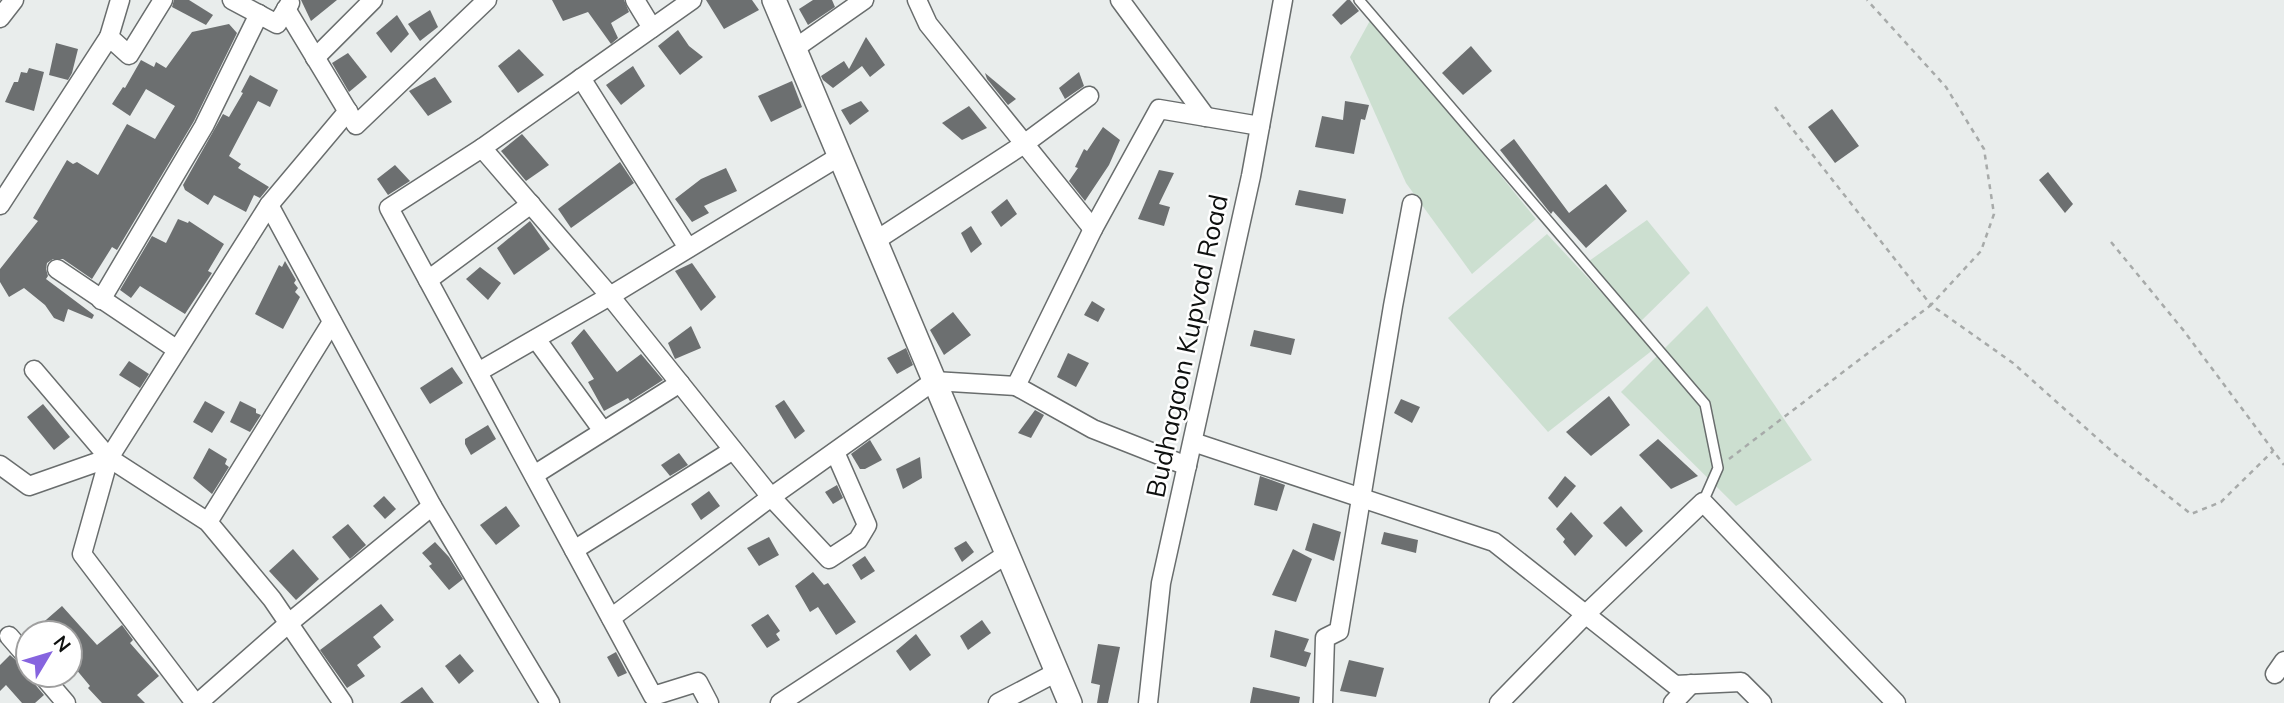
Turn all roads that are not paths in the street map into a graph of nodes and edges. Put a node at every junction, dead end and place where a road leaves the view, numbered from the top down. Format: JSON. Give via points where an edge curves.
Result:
{"nodes":[{"id":1,"x":15,"y":0,"type":"edge"},
{"id":2,"x":119,"y":0,"type":"edge"},
{"id":3,"x":163,"y":0,"type":"edge"},
{"id":4,"x":232,"y":0,"type":"edge"},
{"id":5,"x":373,"y":0,"type":"edge"},
{"id":6,"x":487,"y":0,"type":"edge"},
{"id":7,"x":635,"y":0,"type":"edge"},
{"id":8,"x":692,"y":0,"type":"edge"},
{"id":9,"x":774,"y":0,"type":"edge"},
{"id":10,"x":864,"y":0,"type":"edge"},
{"id":11,"x":917,"y":0,"type":"edge"},
{"id":12,"x":1120,"y":0,"type":"edge"},
{"id":13,"x":1283,"y":0,"type":"edge"},
{"id":14,"x":1359,"y":0,"type":"edge"},
{"id":15,"x":289,"y":5,"type":"edge"},
{"id":16,"x":259,"y":14,"type":"junction"},
{"id":17,"x":0,"y":18,"type":"edge"},
{"id":18,"x":652,"y":28,"type":"junction"},
{"id":19,"x":108,"y":37,"type":"junction"},
{"id":20,"x":794,"y":49,"type":"junction"},
{"id":21,"x":315,"y":58,"type":"junction"},
{"id":22,"x":581,"y":78,"type":"junction"},
{"id":23,"x":1089,"y":96,"type":"dead end"},
{"id":24,"x":348,"y":111,"type":"junction"},
{"id":25,"x":1206,"y":117,"type":"junction"},
{"id":26,"x":1260,"y":127,"type":"junction"},
{"id":27,"x":1024,"y":144,"type":"junction"},
{"id":28,"x":482,"y":148,"type":"junction"},
{"id":29,"x":840,"y":156,"type":"junction"},
{"id":30,"x":531,"y":204,"type":"junction"},
{"id":31,"x":1412,"y":204,"type":"dead end"},
{"id":32,"x":0,"y":205,"type":"edge"},
{"id":33,"x":269,"y":205,"type":"junction"},
{"id":34,"x":1093,"y":229,"type":"junction"},
{"id":35,"x":875,"y":241,"type":"junction"},
{"id":36,"x":688,"y":248,"type":"junction"},
{"id":37,"x":57,"y":270,"type":"dead end"},
{"id":38,"x":428,"y":280,"type":"junction"},
{"id":39,"x":610,"y":296,"type":"junction"},
{"id":40,"x":101,"y":300,"type":"junction"},
{"id":41,"x":332,"y":322,"type":"junction"},
{"id":42,"x":536,"y":339,"type":"junction"},
{"id":43,"x":176,"y":349,"type":"junction"},
{"id":44,"x":34,"y":369,"type":"dead end"},
{"id":45,"x":478,"y":372,"type":"junction"},
{"id":46,"x":934,"y":381,"type":"junction"},
{"id":47,"x":680,"y":383,"type":"junction"},
{"id":48,"x":1016,"y":386,"type":"junction"},
{"id":49,"x":603,"y":430,"type":"junction"},
{"id":50,"x":1193,"y":442,"type":"junction"},
{"id":51,"x":733,"y":450,"type":"junction"},
{"id":52,"x":835,"y":452,"type":"junction"},
{"id":53,"x":109,"y":458,"type":"junction"},
{"id":54,"x":0,"y":465,"type":"edge"},
{"id":55,"x":1187,"y":466,"type":"junction"},
{"id":56,"x":534,"y":475,"type":"junction"},
{"id":57,"x":771,"y":498,"type":"junction"},
{"id":58,"x":1362,"y":498,"type":"junction"},
{"id":59,"x":1703,"y":502,"type":"junction"},
{"id":60,"x":432,"y":506,"type":"junction"},
{"id":61,"x":208,"y":522,"type":"junction"},
{"id":62,"x":574,"y":550,"type":"junction"},
{"id":63,"x":1007,"y":554,"type":"junction"},
{"id":64,"x":1586,"y":614,"type":"junction"},
{"id":65,"x":611,"y":618,"type":"junction"},
{"id":66,"x":289,"y":623,"type":"junction"},
{"id":67,"x":9,"y":636,"type":"dead end"},
{"id":68,"x":14,"y":642,"type":"edge"},
{"id":69,"x":1057,"y":671,"type":"junction"},
{"id":70,"x":1691,"y":684,"type":"junction"},
{"id":71,"x":54,"y":689,"type":"edge"},
{"id":72,"x":66,"y":703,"type":"edge"},
{"id":73,"x":196,"y":703,"type":"edge"},
{"id":74,"x":343,"y":703,"type":"edge"},
{"id":75,"x":550,"y":703,"type":"edge"},
{"id":76,"x":709,"y":703,"type":"edge"},
{"id":77,"x":780,"y":703,"type":"edge"},
{"id":78,"x":998,"y":703,"type":"edge"},
{"id":79,"x":1070,"y":703,"type":"edge"},
{"id":80,"x":1148,"y":703,"type":"edge"},
{"id":81,"x":1323,"y":703,"type":"edge"},
{"id":82,"x":1499,"y":703,"type":"edge"},
{"id":83,"x":1673,"y":703,"type":"edge"},
{"id":84,"x":1762,"y":703,"type":"edge"},
{"id":85,"x":1896,"y":703,"type":"edge"}],
"edges":[{"from":1,"to":17,"type":"street"},
{"from":2,"to":19,"type":"street"},
{"from":3,"to":19,"type":"street","via":[[129,55]]},
{"from":4,"to":16,"type":"street"},
{"from":5,"to":21,"type":"street"},
{"from":6,"to":24,"type":"street","via":[[356,125]]},
{"from":7,"to":18,"type":"street"},
{"from":8,"to":18,"type":"street"},
{"from":9,"to":20,"type":"street"},
{"from":10,"to":20,"type":"street"},
{"from":11,"to":27,"type":"street","via":[[928,24]]},
{"from":12,"to":25,"type":"street"},
{"from":13,"to":26,"type":"street","name":"Budhagaon Kupvad Road"},
{"from":14,"to":59,"type":"lane","via":[[1705,404],[1718,468]]},
{"from":15,"to":16,"type":"street","via":[[277,24]]},
{"from":15,"to":21,"type":"street"},
{"from":16,"to":40,"type":"street","via":[[204,126]]},
{"from":18,"to":22,"type":"street"},
{"from":19,"to":32,"type":"street"},
{"from":20,"to":29,"type":"street"},
{"from":21,"to":24,"type":"street"},
{"from":22,"to":28,"type":"street"},
{"from":22,"to":36,"type":"street"},
{"from":23,"to":27,"type":"street"},
{"from":24,"to":33,"type":"street"},
{"from":25,"to":26,"type":"street"},
{"from":25,"to":34,"type":"street","via":[[1159,109]]},
{"from":26,"to":50,"type":"street","name":"Budhagaon Kupvad Road"},
{"from":27,"to":34,"type":"street"},
{"from":27,"to":35,"type":"street"},
{"from":28,"to":30,"type":"street"},
{"from":28,"to":38,"type":"street","via":[[389,208]]},
{"from":29,"to":35,"type":"street"},
{"from":29,"to":36,"type":"street"},
{"from":30,"to":38,"type":"street"},
{"from":30,"to":39,"type":"street"},
{"from":31,"to":58,"type":"street"},
{"from":33,"to":41,"type":"street"},
{"from":33,"to":43,"type":"street"},
{"from":34,"to":48,"type":"street"},
{"from":35,"to":46,"type":"street"},
{"from":36,"to":39,"type":"street"},
{"from":37,"to":40,"type":"street"},
{"from":38,"to":45,"type":"street"},
{"from":39,"to":42,"type":"street"},
{"from":39,"to":47,"type":"street"},
{"from":40,"to":43,"type":"street"},
{"from":41,"to":60,"type":"street"},
{"from":41,"to":61,"type":"street"},
{"from":42,"to":45,"type":"street"},
{"from":42,"to":49,"type":"street"},
{"from":43,"to":53,"type":"street"},
{"from":44,"to":53,"type":"street"},
{"from":45,"to":56,"type":"street"},
{"from":46,"to":48,"type":"street"},
{"from":46,"to":52,"type":"street"},
{"from":46,"to":63,"type":"street"},
{"from":47,"to":49,"type":"street"},
{"from":47,"to":51,"type":"street"},
{"from":48,"to":55,"type":"street","via":[[1093,429]]},
{"from":49,"to":56,"type":"street"},
{"from":50,"to":55,"type":"street","name":"Budhagaon Kupvad Road"},
{"from":50,"to":58,"type":"street"},
{"from":51,"to":57,"type":"street"},
{"from":51,"to":62,"type":"street"},
{"from":52,"to":57,"type":"street"},
{"from":52,"to":57,"type":"street","via":[[867,525],[858,540],[829,559]]},
{"from":53,"to":54,"type":"street","via":[[29,486]]},
{"from":53,"to":61,"type":"street"},
{"from":53,"to":73,"type":"street","via":[[82,554]]},
{"from":55,"to":80,"type":"street","name":"Budhagaon Kupvad Road","via":[[1161,583]]},
{"from":56,"to":62,"type":"street"},
{"from":57,"to":65,"type":"street"},
{"from":58,"to":64,"type":"street","via":[[1494,542]]},
{"from":58,"to":81,"type":"street","via":[[1339,631],[1325,638]]},
{"from":59,"to":64,"type":"street"},
{"from":59,"to":85,"type":"street"},
{"from":60,"to":66,"type":"street"},
{"from":60,"to":75,"type":"street"},
{"from":61,"to":66,"type":"street"},
{"from":62,"to":65,"type":"street"},
{"from":63,"to":69,"type":"street"},
{"from":63,"to":77,"type":"street"},
{"from":64,"to":70,"type":"street","via":[[1675,685]]},
{"from":64,"to":82,"type":"street"},
{"from":65,"to":76,"type":"street","via":[[653,696],[698,682]]},
{"from":66,"to":73,"type":"street"},
{"from":66,"to":74,"type":"street"},
{"from":67,"to":68,"type":"street"},
{"from":69,"to":78,"type":"street"},
{"from":69,"to":79,"type":"street"},
{"from":70,"to":83,"type":"street"},
{"from":70,"to":84,"type":"street","via":[[1741,682]]},
{"from":71,"to":72,"type":"street"}]}
